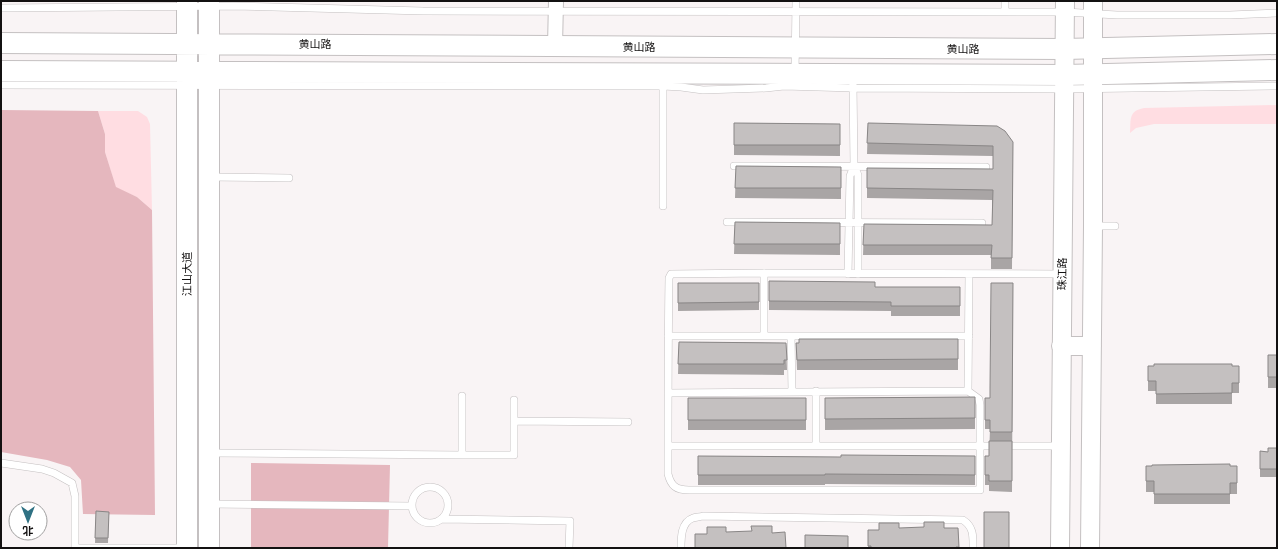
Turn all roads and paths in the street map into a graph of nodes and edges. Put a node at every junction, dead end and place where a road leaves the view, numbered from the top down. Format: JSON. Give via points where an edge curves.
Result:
{"nodes":[{"id":1,"x":796,"y":1,"type":"edge"},
{"id":2,"x":1005,"y":1,"type":"edge"},
{"id":3,"x":187,"y":4,"type":"edge"},
{"id":4,"x":209,"y":4,"type":"edge"},
{"id":5,"x":556,"y":6,"type":"edge"},
{"id":6,"x":1065,"y":6,"type":"edge"},
{"id":7,"x":1093,"y":7,"type":"edge"},
{"id":8,"x":1,"y":8,"type":"edge"},
{"id":9,"x":796,"y":12,"type":"junction"},
{"id":10,"x":1005,"y":12,"type":"junction"},
{"id":11,"x":1277,"y":13,"type":"edge"},
{"id":12,"x":1,"y":43,"type":"edge"},
{"id":13,"x":187,"y":44,"type":"junction"},
{"id":14,"x":209,"y":44,"type":"junction"},
{"id":15,"x":1277,"y":44,"type":"edge"},
{"id":16,"x":555,"y":46,"type":"junction"},
{"id":17,"x":796,"y":48,"type":"junction"},
{"id":18,"x":1064,"y":49,"type":"junction"},
{"id":19,"x":1092,"y":49,"type":"junction"},
{"id":20,"x":1277,"y":70,"type":"edge"},
{"id":21,"x":1,"y":71,"type":"edge"},
{"id":22,"x":795,"y":74,"type":"junction"},
{"id":23,"x":186,"y":79,"type":"junction"},
{"id":24,"x":208,"y":79,"type":"junction"},
{"id":25,"x":662,"y":80,"type":"junction"},
{"id":26,"x":853,"y":81,"type":"junction"},
{"id":27,"x":1065,"y":82,"type":"junction"},
{"id":28,"x":1092,"y":82,"type":"junction"},
{"id":29,"x":1,"y":85,"type":"edge"},
{"id":30,"x":1277,"y":86,"type":"edge"},
{"id":31,"x":734,"y":166,"type":"edge"},
{"id":32,"x":854,"y":166,"type":"junction"},
{"id":33,"x":986,"y":166,"type":"dead end"},
{"id":34,"x":209,"y":177,"type":"junction"},
{"id":35,"x":289,"y":178,"type":"dead end"},
{"id":36,"x":663,"y":206,"type":"dead end"},
{"id":37,"x":728,"y":222,"type":"dead end"},
{"id":38,"x":849,"y":222,"type":"junction"},
{"id":39,"x":858,"y":222,"type":"junction"},
{"id":40,"x":982,"y":223,"type":"edge"},
{"id":41,"x":1093,"y":226,"type":"junction"},
{"id":42,"x":1116,"y":226,"type":"dead end"},
{"id":43,"x":764,"y":273,"type":"junction"},
{"id":44,"x":848,"y":274,"type":"junction"},
{"id":45,"x":858,"y":274,"type":"junction"},
{"id":46,"x":969,"y":274,"type":"junction"},
{"id":47,"x":1062,"y":274,"type":"junction"},
{"id":48,"x":668,"y":336,"type":"junction"},
{"id":49,"x":764,"y":336,"type":"junction"},
{"id":50,"x":791,"y":336,"type":"junction"},
{"id":51,"x":969,"y":336,"type":"junction"},
{"id":52,"x":1061,"y":346,"type":"junction"},
{"id":53,"x":1092,"y":346,"type":"junction"},
{"id":54,"x":816,"y":391,"type":"junction"},
{"id":55,"x":968,"y":391,"type":"junction"},
{"id":56,"x":668,"y":392,"type":"junction"},
{"id":57,"x":792,"y":392,"type":"junction"},
{"id":58,"x":462,"y":396,"type":"dead end"},
{"id":59,"x":514,"y":400,"type":"dead end"},
{"id":60,"x":514,"y":421,"type":"junction"},
{"id":61,"x":628,"y":422,"type":"dead end"},
{"id":62,"x":668,"y":446,"type":"junction"},
{"id":63,"x":816,"y":446,"type":"junction"},
{"id":64,"x":980,"y":446,"type":"junction"},
{"id":65,"x":1060,"y":446,"type":"junction"},
{"id":66,"x":209,"y":452,"type":"junction"},
{"id":67,"x":462,"y":454,"type":"junction"},
{"id":68,"x":1,"y":463,"type":"edge"},
{"id":69,"x":1060,"y":498,"type":"junction"},
{"id":70,"x":1091,"y":498,"type":"junction"},
{"id":71,"x":209,"y":504,"type":"junction"},
{"id":72,"x":412,"y":506,"type":"junction"},
{"id":73,"x":442,"y":519,"type":"junction"},
{"id":74,"x":75,"y":548,"type":"edge"},
{"id":75,"x":187,"y":548,"type":"edge"},
{"id":76,"x":209,"y":548,"type":"edge"},
{"id":77,"x":569,"y":548,"type":"edge"},
{"id":78,"x":681,"y":548,"type":"edge"},
{"id":79,"x":973,"y":548,"type":"edge"},
{"id":80,"x":1060,"y":548,"type":"edge"},
{"id":81,"x":1090,"y":548,"type":"edge"}],
"edges":[{"from":1,"to":9,"type":"lane"},
{"from":2,"to":10,"type":"lane"},
{"from":3,"to":4,"type":"lane"},
{"from":3,"to":8,"type":"lane"},
{"from":3,"to":13,"type":"main road","name":"江山大道"},
{"from":4,"to":5,"type":"lane","via":[[423,11]]},
{"from":4,"to":14,"type":"main road","name":"江山大道"},
{"from":5,"to":9,"type":"lane"},
{"from":5,"to":16,"type":"street"},
{"from":6,"to":7,"type":"lane"},
{"from":6,"to":10,"type":"lane"},
{"from":6,"to":18,"type":"street","name":"珠江路"},
{"from":7,"to":11,"type":"lane","via":[[1117,15]]},
{"from":7,"to":19,"type":"street"},
{"from":9,"to":10,"type":"lane"},
{"from":9,"to":17,"type":"lane"},
{"from":12,"to":13,"type":"main road","name":"黄山路"},
{"from":13,"to":14,"type":"main road","name":"黄山路"},
{"from":13,"to":23,"type":"main road","name":"江山大道"},
{"from":14,"to":16,"type":"main road","name":"黄山路"},
{"from":14,"to":24,"type":"main road","name":"江山大道"},
{"from":15,"to":19,"type":"main road","name":"黄山路"},
{"from":16,"to":17,"type":"main road","name":"黄山路"},
{"from":17,"to":18,"type":"main road","name":"黄山路"},
{"from":17,"to":22,"type":"lane"},
{"from":18,"to":19,"type":"main road","name":"黄山路"},
{"from":18,"to":27,"type":"street","name":"珠江路"},
{"from":19,"to":28,"type":"street"},
{"from":20,"to":28,"type":"main road"},
{"from":21,"to":23,"type":"main road"},
{"from":22,"to":25,"type":"main road"},
{"from":22,"to":26,"type":"main road"},
{"from":23,"to":24,"type":"main road"},
{"from":23,"to":29,"type":"lane"},
{"from":23,"to":75,"type":"main road","name":"江山大道"},
{"from":24,"to":25,"type":"main road"},
{"from":24,"to":34,"type":"main road","name":"江山大道"},
{"from":25,"to":26,"type":"lane","via":[[681,87],[703,90]]},
{"from":25,"to":36,"type":"lane"},
{"from":26,"to":27,"type":"main road"},
{"from":26,"to":32,"type":"lane"},
{"from":27,"to":28,"type":"main road"},
{"from":27,"to":47,"type":"street","name":"珠江路"},
{"from":28,"to":30,"type":"lane"},
{"from":28,"to":41,"type":"street"},
{"from":31,"to":32,"type":"lane"},
{"from":32,"to":33,"type":"lane"},
{"from":32,"to":38,"type":"lane","via":[[850,176]]},
{"from":32,"to":39,"type":"lane","via":[[858,175]]},
{"from":34,"to":35,"type":"lane"},
{"from":34,"to":66,"type":"main road","name":"江山大道"},
{"from":37,"to":38,"type":"lane"},
{"from":38,"to":39,"type":"lane"},
{"from":38,"to":44,"type":"lane"},
{"from":39,"to":40,"type":"lane"},
{"from":39,"to":45,"type":"lane"},
{"from":41,"to":42,"type":"lane"},
{"from":41,"to":53,"type":"street"},
{"from":43,"to":44,"type":"lane"},
{"from":43,"to":48,"type":"lane","via":[[671,274]]},
{"from":43,"to":49,"type":"lane"},
{"from":44,"to":45,"type":"lane"},
{"from":45,"to":46,"type":"lane"},
{"from":46,"to":47,"type":"lane"},
{"from":46,"to":51,"type":"lane"},
{"from":47,"to":52,"type":"street","name":"珠江路"},
{"from":48,"to":49,"type":"lane"},
{"from":48,"to":56,"type":"lane"},
{"from":49,"to":50,"type":"lane"},
{"from":50,"to":51,"type":"lane"},
{"from":50,"to":57,"type":"lane"},
{"from":51,"to":55,"type":"lane"},
{"from":52,"to":53,"type":"street"},
{"from":52,"to":65,"type":"street","name":"珠江路"},
{"from":53,"to":70,"type":"street"},
{"from":54,"to":55,"type":"lane"},
{"from":54,"to":57,"type":"lane"},
{"from":54,"to":63,"type":"lane"},
{"from":55,"to":64,"type":"lane","via":[[979,399]]},
{"from":56,"to":57,"type":"lane"},
{"from":56,"to":62,"type":"lane"},
{"from":58,"to":67,"type":"lane"},
{"from":59,"to":60,"type":"lane"},
{"from":60,"to":61,"type":"lane"},
{"from":60,"to":67,"type":"lane","via":[[514,455]]},
{"from":62,"to":63,"type":"lane"},
{"from":62,"to":64,"type":"lane","via":[[670,481],[674,487],[681,490],[980,490]]},
{"from":63,"to":64,"type":"lane"},
{"from":64,"to":65,"type":"lane"},
{"from":65,"to":69,"type":"street","name":"珠江路"},
{"from":66,"to":67,"type":"lane"},
{"from":66,"to":71,"type":"main road","name":"江山大道"},
{"from":68,"to":74,"type":"lane","via":[[42,469],[72,483],[75,496]]},
{"from":69,"to":70,"type":"street"},
{"from":69,"to":80,"type":"street","name":"珠江路"},
{"from":70,"to":81,"type":"street"},
{"from":71,"to":72,"type":"lane"},
{"from":71,"to":76,"type":"main road","name":"江山大道"},
{"from":72,"to":73,"type":"lane","via":[[416,516],[425,522],[437,522]]},
{"from":72,"to":73,"type":"lane","via":[[412,499],[420,489],[432,486],[438,488],[444,492],[449,503],[446,515]]},
{"from":73,"to":77,"type":"lane","via":[[570,521]]},
{"from":74,"to":75,"type":"lane"},
{"from":78,"to":79,"type":"lane","via":[[686,522],[703,516],[963,520],[972,530]]}]}
